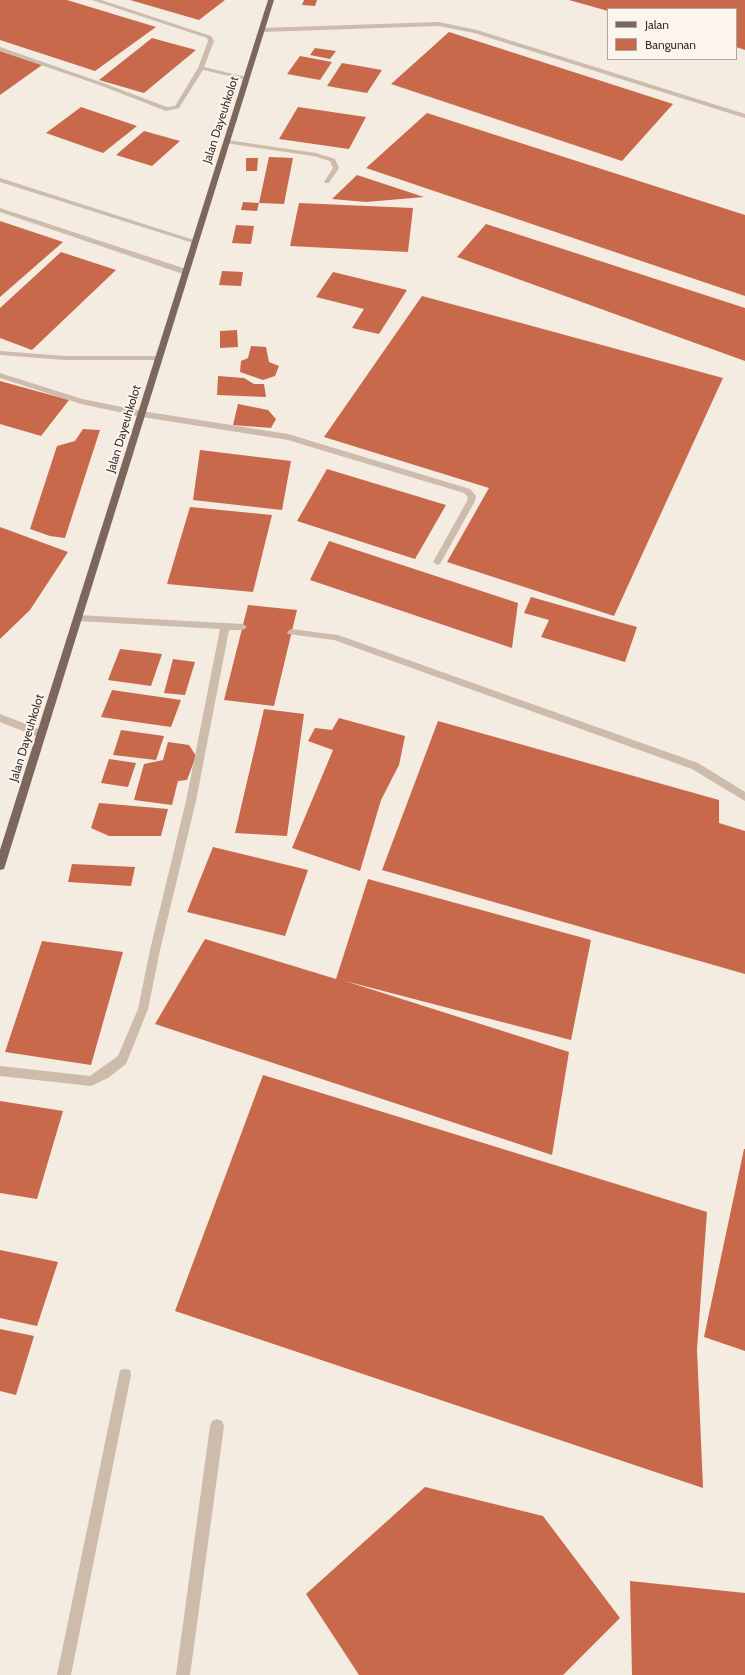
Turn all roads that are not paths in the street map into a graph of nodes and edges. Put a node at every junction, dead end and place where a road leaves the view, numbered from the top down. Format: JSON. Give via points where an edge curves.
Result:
{"nodes":[{"id":1,"x":95,"y":0,"type":"edge"},
{"id":2,"x":271,"y":0,"type":"edge"},
{"id":3,"x":262,"y":30,"type":"junction"},
{"id":4,"x":0,"y":49,"type":"edge"},
{"id":5,"x":201,"y":68,"type":"junction"},
{"id":6,"x":247,"y":78,"type":"junction"},
{"id":7,"x":745,"y":116,"type":"edge"},
{"id":8,"x":227,"y":142,"type":"junction"},
{"id":9,"x":0,"y":180,"type":"edge"},
{"id":10,"x":327,"y":182,"type":"dead end"},
{"id":11,"x":0,"y":210,"type":"edge"},
{"id":12,"x":195,"y":242,"type":"junction"},
{"id":13,"x":186,"y":272,"type":"junction"},
{"id":14,"x":0,"y":353,"type":"edge"},
{"id":15,"x":159,"y":358,"type":"junction"},
{"id":16,"x":0,"y":375,"type":"edge"},
{"id":17,"x":142,"y":414,"type":"junction"},
{"id":18,"x":437,"y":562,"type":"dead end"},
{"id":19,"x":78,"y":618,"type":"junction"},
{"id":20,"x":225,"y":626,"type":"junction"},
{"id":21,"x":243,"y":627,"type":"dead end"},
{"id":22,"x":291,"y":632,"type":"dead end"},
{"id":23,"x":0,"y":718,"type":"edge"},
{"id":24,"x":41,"y":734,"type":"junction"},
{"id":25,"x":745,"y":797,"type":"edge"},
{"id":26,"x":0,"y":866,"type":"edge"},
{"id":27,"x":0,"y":1071,"type":"edge"},
{"id":28,"x":125,"y":1376,"type":"dead end"},
{"id":29,"x":218,"y":1426,"type":"dead end"},
{"id":30,"x":64,"y":1675,"type":"edge"},
{"id":31,"x":183,"y":1675,"type":"edge"}],
"edges":[{"from":1,"to":5,"type":"lane","via":[[209,37],[211,41]]},
{"from":2,"to":3,"type":"main road","name":"Jalan Dayeuhkolot"},
{"from":3,"to":6,"type":"main road","name":"Jalan Dayeuhkolot"},
{"from":3,"to":7,"type":"lane","via":[[439,24],[475,31]]},
{"from":4,"to":5,"type":"lane","via":[[166,109],[177,107]]},
{"from":5,"to":6,"type":"lane"},
{"from":6,"to":8,"type":"main road","name":"Jalan Dayeuhkolot"},
{"from":8,"to":10,"type":"lane","via":[[314,154],[333,160],[336,168]]},
{"from":8,"to":12,"type":"main road","name":"Jalan Dayeuhkolot"},
{"from":9,"to":12,"type":"lane"},
{"from":11,"to":13,"type":"lane"},
{"from":12,"to":13,"type":"main road","name":"Jalan Dayeuhkolot"},
{"from":13,"to":15,"type":"main road","name":"Jalan Dayeuhkolot"},
{"from":14,"to":15,"type":"lane","via":[[65,358]]},
{"from":15,"to":17,"type":"main road","name":"Jalan Dayeuhkolot"},
{"from":16,"to":17,"type":"lane","via":[[81,401]]},
{"from":17,"to":18,"type":"lane","via":[[288,437],[467,491],[472,496],[471,501]]},
{"from":17,"to":19,"type":"main road","name":"Jalan Dayeuhkolot"},
{"from":19,"to":20,"type":"lane"},
{"from":19,"to":24,"type":"main road","name":"Jalan Dayeuhkolot"},
{"from":20,"to":21,"type":"lane"},
{"from":20,"to":27,"type":"lane","via":[[191,801],[143,1009],[122,1060],[91,1081]]},
{"from":22,"to":25,"type":"lane","via":[[334,637],[695,766]]},
{"from":23,"to":24,"type":"lane"},
{"from":24,"to":26,"type":"main road","name":"Jalan Dayeuhkolot"},
{"from":28,"to":30,"type":"lane"},
{"from":29,"to":31,"type":"lane"}]}
